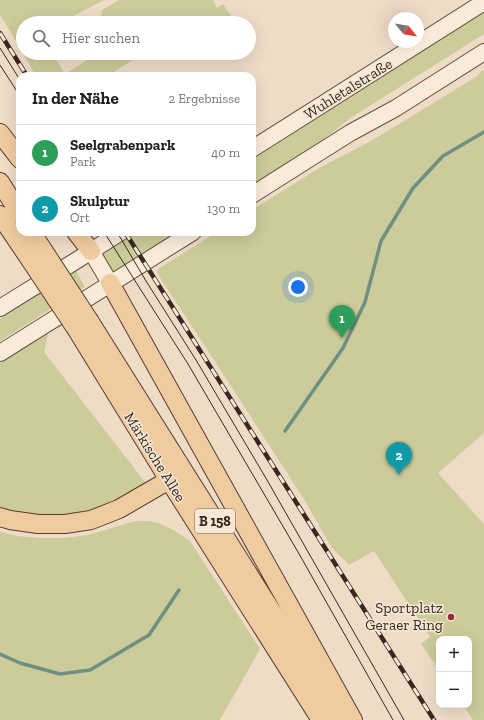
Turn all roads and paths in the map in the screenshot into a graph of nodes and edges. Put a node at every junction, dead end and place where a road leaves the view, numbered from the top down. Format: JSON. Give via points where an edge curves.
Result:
{"nodes":[{"id":1,"x":484,"y":2,"type":"edge"},
{"id":2,"x":484,"y":52,"type":"edge"},
{"id":3,"x":0,"y":133,"type":"edge"},
{"id":4,"x":256,"y":146,"type":"edge"},
{"id":5,"x":16,"y":154,"type":"edge"},
{"id":6,"x":0,"y":182,"type":"edge"},
{"id":7,"x":256,"y":192,"type":"edge"},
{"id":8,"x":16,"y":208,"type":"edge"},
{"id":9,"x":0,"y":215,"type":"edge"},
{"id":10,"x":16,"y":232,"type":"edge"},
{"id":11,"x":19,"y":236,"type":"edge"},
{"id":12,"x":32,"y":236,"type":"edge"},
{"id":13,"x":79,"y":236,"type":"edge"},
{"id":14,"x":115,"y":236,"type":"edge"},
{"id":15,"x":186,"y":236,"type":"edge"},
{"id":16,"x":91,"y":251,"type":"junction"},
{"id":17,"x":36,"y":254,"type":"junction"},
{"id":18,"x":110,"y":283,"type":"junction"},
{"id":19,"x":0,"y":308,"type":"edge"},
{"id":20,"x":83,"y":326,"type":"junction"},
{"id":21,"x":0,"y":353,"type":"edge"},
{"id":22,"x":163,"y":484,"type":"junction"},
{"id":23,"x":0,"y":517,"type":"edge"},
{"id":24,"x":321,"y":720,"type":"edge"},
{"id":25,"x":340,"y":720,"type":"edge"},
{"id":26,"x":353,"y":720,"type":"edge"}],
"edges":[{"from":1,"to":4,"type":"main road","name":"Wuhletalstraße"},
{"from":2,"to":7,"type":"main road"},
{"from":3,"to":5,"type":"main road"},
{"from":6,"to":8,"type":"main road"},
{"from":9,"to":10,"type":"main road","name":"Märkische Allee","number":"B 158"},
{"from":11,"to":17,"type":"main road","name":"Märkische Allee","number":"B 158"},
{"from":12,"to":17,"type":"main road","name":"Märkische Allee","number":"B 158"},
{"from":13,"to":16,"type":"main road"},
{"from":14,"to":16,"type":"main road"},
{"from":15,"to":18,"type":"main road"},
{"from":16,"to":18,"type":"main road"},
{"from":16,"to":19,"type":"main road"},
{"from":17,"to":20,"type":"main road","name":"Märkische Allee","number":"B 158","bridge":true},
{"from":18,"to":21,"type":"main road"},
{"from":18,"to":26,"type":"main road"},
{"from":20,"to":22,"type":"main road","name":"Märkische Allee","number":"B 158"},
{"from":20,"to":25,"type":"main road","name":"Märkische Allee","number":"B 158"},
{"from":22,"to":23,"type":"main road","via":[[119,509],[92,520],[38,524]]},
{"from":22,"to":24,"type":"main road","name":"Märkische Allee","number":"B 158"}]}
